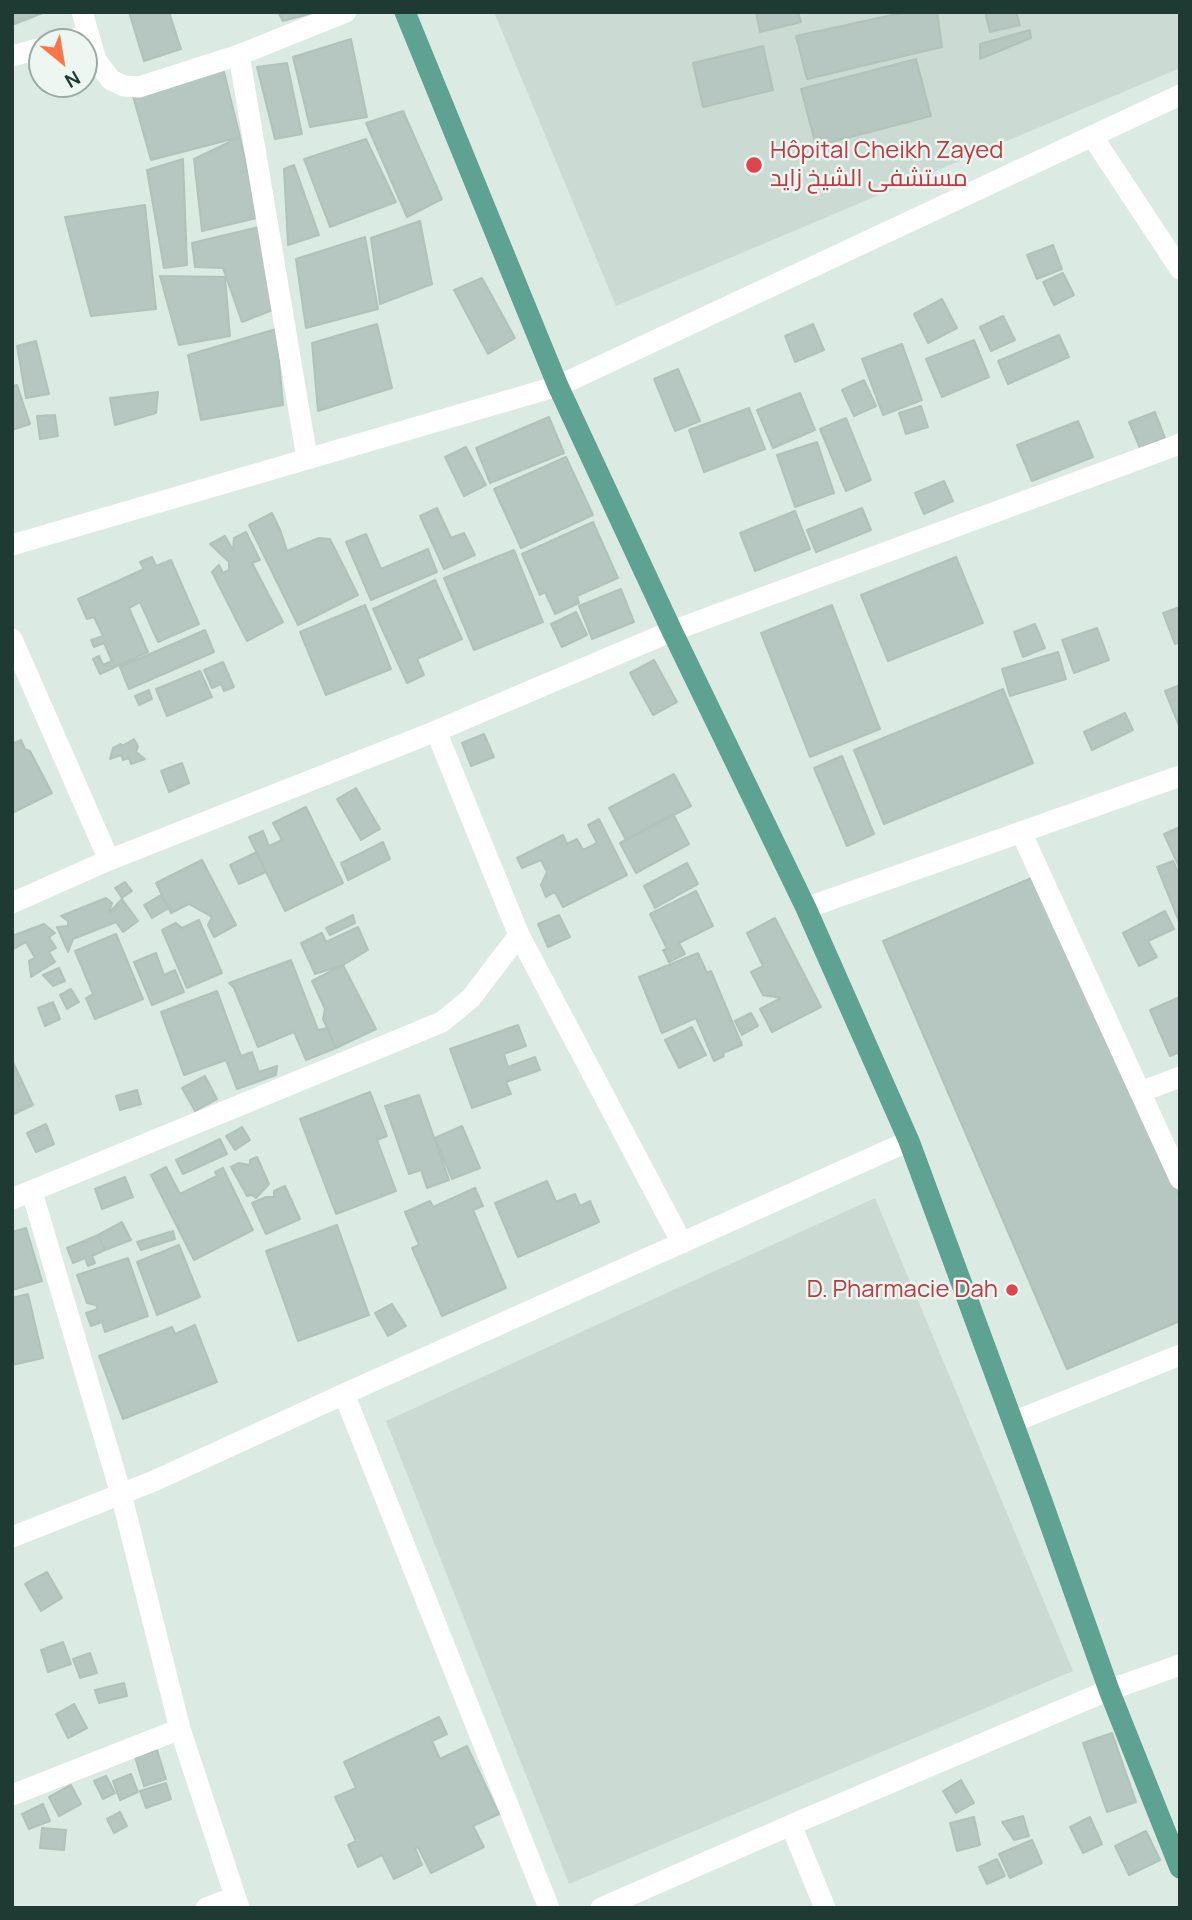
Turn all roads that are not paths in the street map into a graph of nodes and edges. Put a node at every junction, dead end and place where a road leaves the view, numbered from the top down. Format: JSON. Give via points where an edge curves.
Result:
{"nodes":[{"id":1,"x":346,"y":12,"type":"edge"},
{"id":2,"x":405,"y":12,"type":"edge"},
{"id":3,"x":239,"y":55,"type":"junction"},
{"id":4,"x":98,"y":63,"type":"edge"},
{"id":5,"x":1180,"y":95,"type":"edge"},
{"id":6,"x":1092,"y":136,"type":"junction"},
{"id":7,"x":1180,"y":269,"type":"edge"},
{"id":8,"x":558,"y":386,"type":"junction"},
{"id":9,"x":1180,"y":444,"type":"edge"},
{"id":10,"x":307,"y":458,"type":"junction"},
{"id":11,"x":12,"y":545,"type":"edge"},
{"id":12,"x":672,"y":631,"type":"junction"},
{"id":13,"x":12,"y":639,"type":"edge"},
{"id":14,"x":436,"y":731,"type":"junction"},
{"id":15,"x":1180,"y":776,"type":"edge"},
{"id":16,"x":1021,"y":832,"type":"junction"},
{"id":17,"x":109,"y":860,"type":"junction"},
{"id":18,"x":12,"y":903,"type":"edge"},
{"id":19,"x":806,"y":908,"type":"junction"},
{"id":20,"x":519,"y":935,"type":"junction"},
{"id":21,"x":1180,"y":1077,"type":"edge"},
{"id":22,"x":1140,"y":1092,"type":"junction"},
{"id":23,"x":909,"y":1141,"type":"junction"},
{"id":24,"x":1180,"y":1180,"type":"edge"},
{"id":25,"x":22,"y":1195,"type":"edge"},
{"id":26,"x":682,"y":1243,"type":"junction"},
{"id":27,"x":1180,"y":1355,"type":"edge"},
{"id":28,"x":344,"y":1394,"type":"junction"},
{"id":29,"x":1013,"y":1422,"type":"junction"},
{"id":30,"x":121,"y":1494,"type":"junction"},
{"id":31,"x":12,"y":1537,"type":"edge"},
{"id":32,"x":1180,"y":1665,"type":"edge"},
{"id":33,"x":1109,"y":1690,"type":"junction"},
{"id":34,"x":180,"y":1729,"type":"junction"},
{"id":35,"x":12,"y":1795,"type":"edge"},
{"id":36,"x":791,"y":1825,"type":"junction"},
{"id":37,"x":1180,"y":1868,"type":"edge"},
{"id":38,"x":237,"y":1902,"type":"edge"},
{"id":39,"x":206,"y":1908,"type":"edge"},
{"id":40,"x":549,"y":1908,"type":"edge"},
{"id":41,"x":601,"y":1908,"type":"edge"},
{"id":42,"x":825,"y":1908,"type":"edge"}],
"edges":[{"from":1,"to":3,"type":"street"},
{"from":2,"to":8,"type":"main road"},
{"from":3,"to":4,"type":"street","via":[[139,87],[111,80]]},
{"from":3,"to":10,"type":"street"},
{"from":5,"to":6,"type":"street"},
{"from":6,"to":7,"type":"street"},
{"from":6,"to":8,"type":"street"},
{"from":8,"to":10,"type":"street"},
{"from":8,"to":12,"type":"main road"},
{"from":9,"to":12,"type":"street"},
{"from":10,"to":11,"type":"street"},
{"from":12,"to":14,"type":"street"},
{"from":12,"to":19,"type":"main road"},
{"from":13,"to":17,"type":"street"},
{"from":14,"to":17,"type":"street"},
{"from":14,"to":20,"type":"street"},
{"from":15,"to":16,"type":"street"},
{"from":16,"to":19,"type":"street"},
{"from":16,"to":22,"type":"street"},
{"from":17,"to":18,"type":"street"},
{"from":19,"to":23,"type":"main road"},
{"from":20,"to":25,"type":"street","via":[[471,998],[442,1022]]},
{"from":20,"to":26,"type":"street"},
{"from":21,"to":22,"type":"street"},
{"from":22,"to":24,"type":"street"},
{"from":23,"to":26,"type":"street"},
{"from":23,"to":29,"type":"main road"},
{"from":25,"to":30,"type":"street"},
{"from":26,"to":28,"type":"street"},
{"from":27,"to":29,"type":"street"},
{"from":28,"to":30,"type":"street"},
{"from":28,"to":40,"type":"street"},
{"from":29,"to":33,"type":"main road"},
{"from":30,"to":31,"type":"street"},
{"from":30,"to":34,"type":"street"},
{"from":32,"to":33,"type":"street"},
{"from":33,"to":36,"type":"street"},
{"from":33,"to":37,"type":"main road"},
{"from":34,"to":35,"type":"street"},
{"from":34,"to":38,"type":"street"},
{"from":36,"to":41,"type":"street"},
{"from":36,"to":42,"type":"street"},
{"from":38,"to":39,"type":"street"}]}
